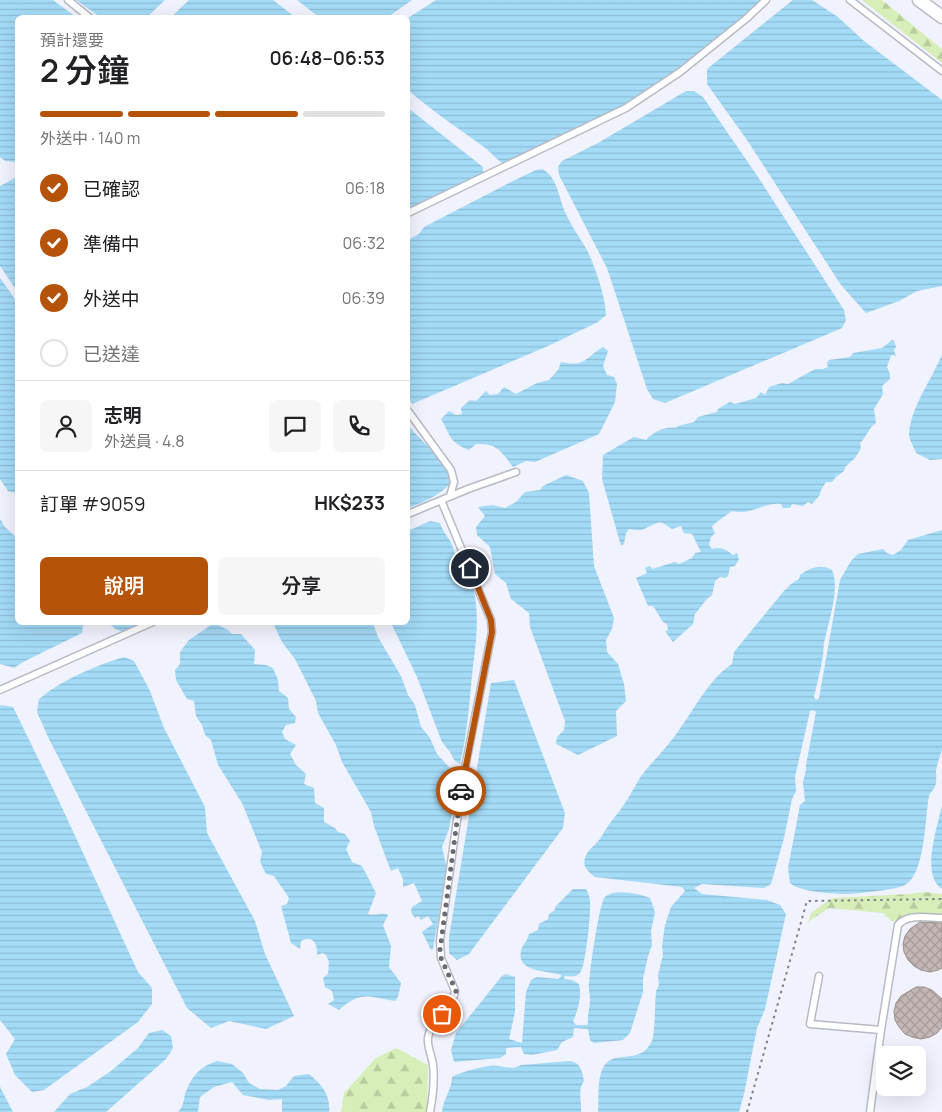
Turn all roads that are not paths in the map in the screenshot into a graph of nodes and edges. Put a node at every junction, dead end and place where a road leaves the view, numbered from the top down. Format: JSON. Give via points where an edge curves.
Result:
{"nodes":[{"id":1,"x":68,"y":0,"type":"edge"},
{"id":2,"x":766,"y":0,"type":"edge"},
{"id":3,"x":850,"y":0,"type":"edge"},
{"id":4,"x":919,"y":0,"type":"edge"},
{"id":5,"x":86,"y":15,"type":"edge"},
{"id":6,"x":942,"y":17,"type":"edge"},
{"id":7,"x":942,"y":71,"type":"edge"},
{"id":8,"x":410,"y":212,"type":"edge"},
{"id":9,"x":410,"y":414,"type":"edge"},
{"id":10,"x":516,"y":472,"type":"dead end"},
{"id":11,"x":450,"y":496,"type":"junction"},
{"id":12,"x":441,"y":500,"type":"junction"},
{"id":13,"x":410,"y":513,"type":"edge"},
{"id":14,"x":146,"y":625,"type":"edge"},
{"id":15,"x":0,"y":690,"type":"edge"},
{"id":16,"x":942,"y":918,"type":"edge"},
{"id":17,"x":818,"y":976,"type":"dead end"},
{"id":18,"x":881,"y":1030,"type":"junction"},
{"id":19,"x":430,"y":1112,"type":"edge"},
{"id":20,"x":870,"y":1112,"type":"edge"}],
"edges":[{"from":1,"to":5,"type":"lane"},
{"from":2,"to":8,"type":"lane","via":[[680,72],[626,108]]},
{"from":3,"to":7,"type":"lane"},
{"from":4,"to":6,"type":"street"},
{"from":9,"to":11,"type":"lane","via":[[451,470],[454,482]]},
{"from":10,"to":11,"type":"lane"},
{"from":11,"to":12,"type":"lane"},
{"from":12,"to":13,"type":"lane"},
{"from":12,"to":19,"type":"lane","via":[[491,620],[492,632],[463,778],[440,940],[441,958],[456,991],[428,1038],[434,1080]]},
{"from":14,"to":15,"type":"lane"},
{"from":16,"to":18,"type":"lane","via":[[913,917],[903,919],[898,925]]},
{"from":17,"to":18,"type":"lane","via":[[810,1024]]},
{"from":18,"to":20,"type":"lane"}]}
